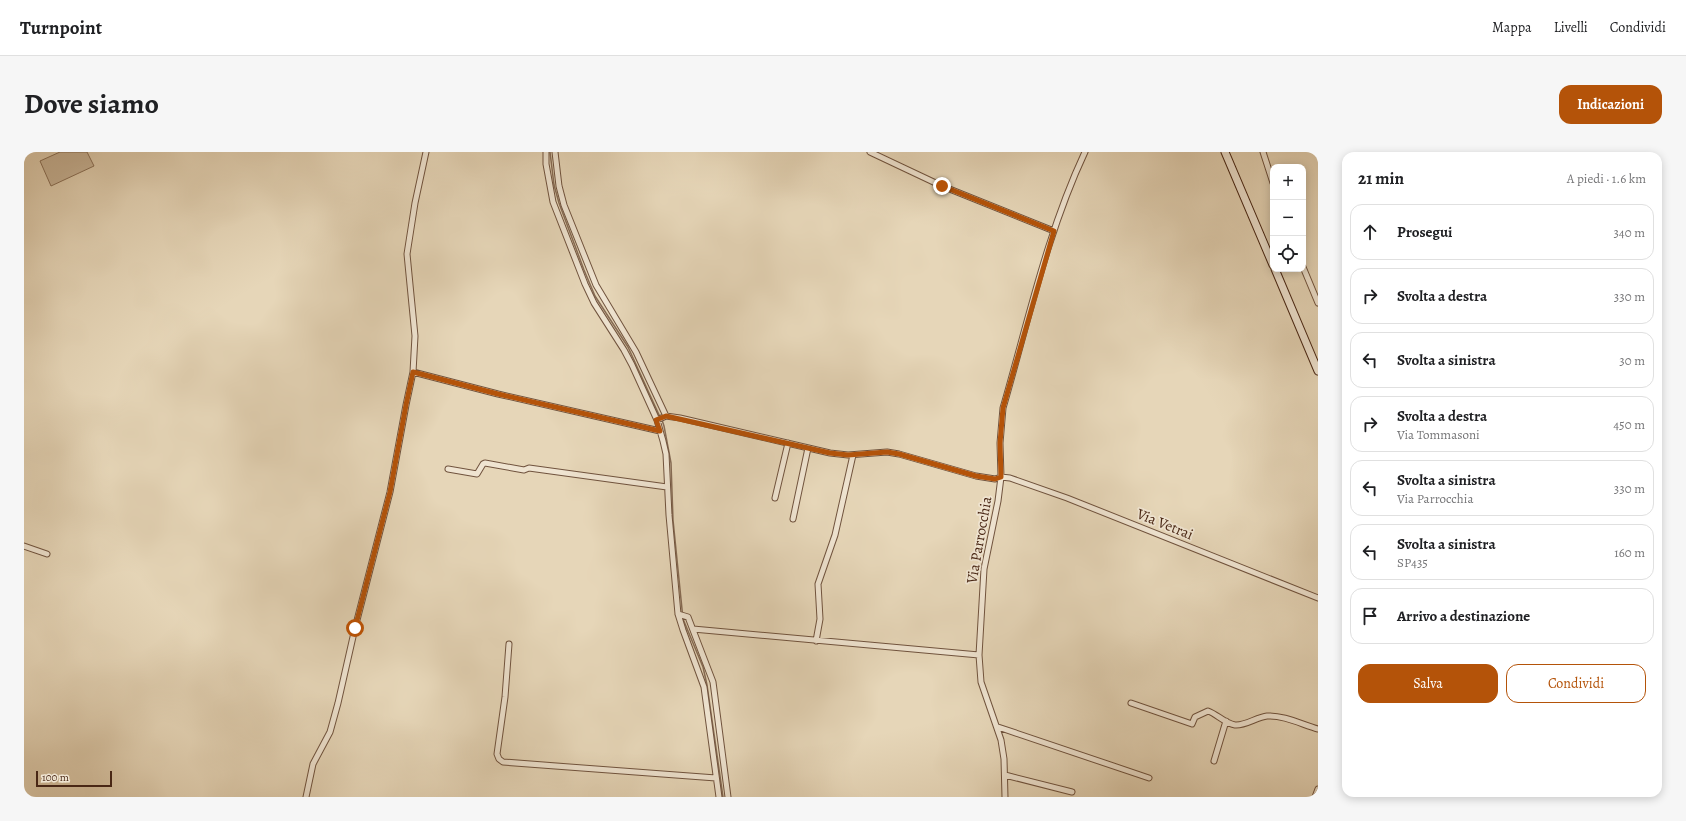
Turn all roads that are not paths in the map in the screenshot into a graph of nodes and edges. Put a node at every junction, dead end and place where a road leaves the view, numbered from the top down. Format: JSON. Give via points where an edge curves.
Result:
{"nodes":[{"id":1,"x":426,"y":152,"type":"edge"},
{"id":2,"x":546,"y":152,"type":"edge"},
{"id":3,"x":555,"y":152,"type":"edge"},
{"id":4,"x":870,"y":152,"type":"edge"},
{"id":5,"x":1085,"y":152,"type":"edge"},
{"id":6,"x":1225,"y":152,"type":"edge"},
{"id":7,"x":1263,"y":152,"type":"edge"},
{"id":8,"x":1270,"y":174,"type":"edge"},
{"id":9,"x":565,"y":212,"type":"junction"},
{"id":10,"x":558,"y":215,"type":"junction"},
{"id":11,"x":1054,"y":231,"type":"junction"},
{"id":12,"x":1270,"y":258,"type":"edge"},
{"id":13,"x":1276,"y":272,"type":"edge"},
{"id":14,"x":1305,"y":272,"type":"edge"},
{"id":15,"x":1318,"y":303,"type":"edge"},
{"id":16,"x":1318,"y":371,"type":"edge"},
{"id":17,"x":413,"y":372,"type":"junction"},
{"id":18,"x":665,"y":416,"type":"junction"},
{"id":19,"x":658,"y":419,"type":"junction"},
{"id":20,"x":660,"y":431,"type":"junction"},
{"id":21,"x":788,"y":443,"type":"junction"},
{"id":22,"x":808,"y":448,"type":"junction"},
{"id":23,"x":852,"y":455,"type":"junction"},
{"id":24,"x":448,"y":469,"type":"dead end"},
{"id":25,"x":1001,"y":477,"type":"junction"},
{"id":26,"x":667,"y":487,"type":"junction"},
{"id":27,"x":775,"y":498,"type":"dead end"},
{"id":28,"x":793,"y":519,"type":"dead end"},
{"id":29,"x":24,"y":546,"type":"edge"},
{"id":30,"x":47,"y":554,"type":"dead end"},
{"id":31,"x":1318,"y":598,"type":"edge"},
{"id":32,"x":681,"y":615,"type":"junction"},
{"id":33,"x":693,"y":629,"type":"junction"},
{"id":34,"x":816,"y":640,"type":"junction"},
{"id":35,"x":508,"y":644,"type":"dead end"},
{"id":36,"x":979,"y":655,"type":"junction"},
{"id":37,"x":1131,"y":703,"type":"dead end"},
{"id":38,"x":1226,"y":721,"type":"junction"},
{"id":39,"x":998,"y":727,"type":"junction"},
{"id":40,"x":1318,"y":729,"type":"edge"},
{"id":41,"x":1214,"y":760,"type":"dead end"},
{"id":42,"x":1005,"y":774,"type":"junction"},
{"id":43,"x":716,"y":778,"type":"junction"},
{"id":44,"x":1149,"y":778,"type":"dead end"},
{"id":45,"x":1318,"y":789,"type":"edge"},
{"id":46,"x":1072,"y":792,"type":"dead end"},
{"id":47,"x":306,"y":797,"type":"edge"},
{"id":48,"x":719,"y":797,"type":"edge"},
{"id":49,"x":728,"y":797,"type":"edge"},
{"id":50,"x":1005,"y":797,"type":"edge"},
{"id":51,"x":1315,"y":797,"type":"edge"}],
"edges":[{"from":1,"to":17,"type":"street","via":[[407,254],[415,336]]},
{"from":2,"to":10,"type":"street","via":[[553,202]]},
{"from":3,"to":9,"type":"street"},
{"from":4,"to":11,"type":"street","via":[[942,186]]},
{"from":5,"to":11,"type":"street","name":"Via Parrocchia"},
{"from":6,"to":12,"type":"main road"},
{"from":7,"to":8,"type":"street"},
{"from":9,"to":10,"type":"street"},
{"from":9,"to":18,"type":"street","via":[[579,239],[599,291],[636,352]]},
{"from":10,"to":19,"type":"street","via":[[590,296],[624,350]]},
{"from":11,"to":25,"type":"street","name":"Via Parrocchia","via":[[1003,408]]},
{"from":13,"to":16,"type":"main road"},
{"from":14,"to":15,"type":"street"},
{"from":17,"to":20,"type":"street"},
{"from":17,"to":47,"type":"street","via":[[390,492],[336,711],[330,732],[313,764]]},
{"from":18,"to":19,"type":"street"},
{"from":18,"to":21,"type":"street","name":"Via Vetrai"},
{"from":19,"to":20,"type":"street"},
{"from":20,"to":26,"type":"street","via":[[666,454]]},
{"from":21,"to":22,"type":"street","name":"Via Vetrai"},
{"from":21,"to":27,"type":"street"},
{"from":22,"to":23,"type":"street","name":"Via Vetrai"},
{"from":22,"to":28,"type":"street"},
{"from":23,"to":25,"type":"street","name":"Via Vetrai","via":[[887,452],[976,476],[995,479]]},
{"from":23,"to":34,"type":"street","via":[[835,535],[818,584],[820,619]]},
{"from":24,"to":26,"type":"street","via":[[477,474],[485,463]]},
{"from":25,"to":31,"type":"street","name":"Via Vetrai","via":[[1067,498]]},
{"from":25,"to":36,"type":"street","name":"Via Parrocchia","via":[[984,570]]},
{"from":26,"to":32,"type":"street"},
{"from":29,"to":30,"type":"street"},
{"from":32,"to":33,"type":"street","via":[[688,617]]},
{"from":32,"to":43,"type":"street","via":[[683,630],[704,686]]},
{"from":33,"to":34,"type":"street"},
{"from":33,"to":49,"type":"street","via":[[713,682]]},
{"from":34,"to":36,"type":"street"},
{"from":35,"to":43,"type":"street","via":[[505,697],[497,754],[503,762]]},
{"from":36,"to":39,"type":"street","name":"Via Parrocchia","via":[[981,682]]},
{"from":37,"to":38,"type":"street","via":[[1192,724],[1195,716],[1208,711]]},
{"from":38,"to":40,"type":"street","via":[[1236,725],[1258,718],[1275,717]]},
{"from":38,"to":41,"type":"street"},
{"from":39,"to":42,"type":"street","name":"Via Parrocchia"},
{"from":39,"to":44,"type":"street"},
{"from":42,"to":46,"type":"street"},
{"from":42,"to":50,"type":"street","name":"Via Parrocchia"},
{"from":43,"to":48,"type":"street"},
{"from":45,"to":51,"type":"street"}]}
